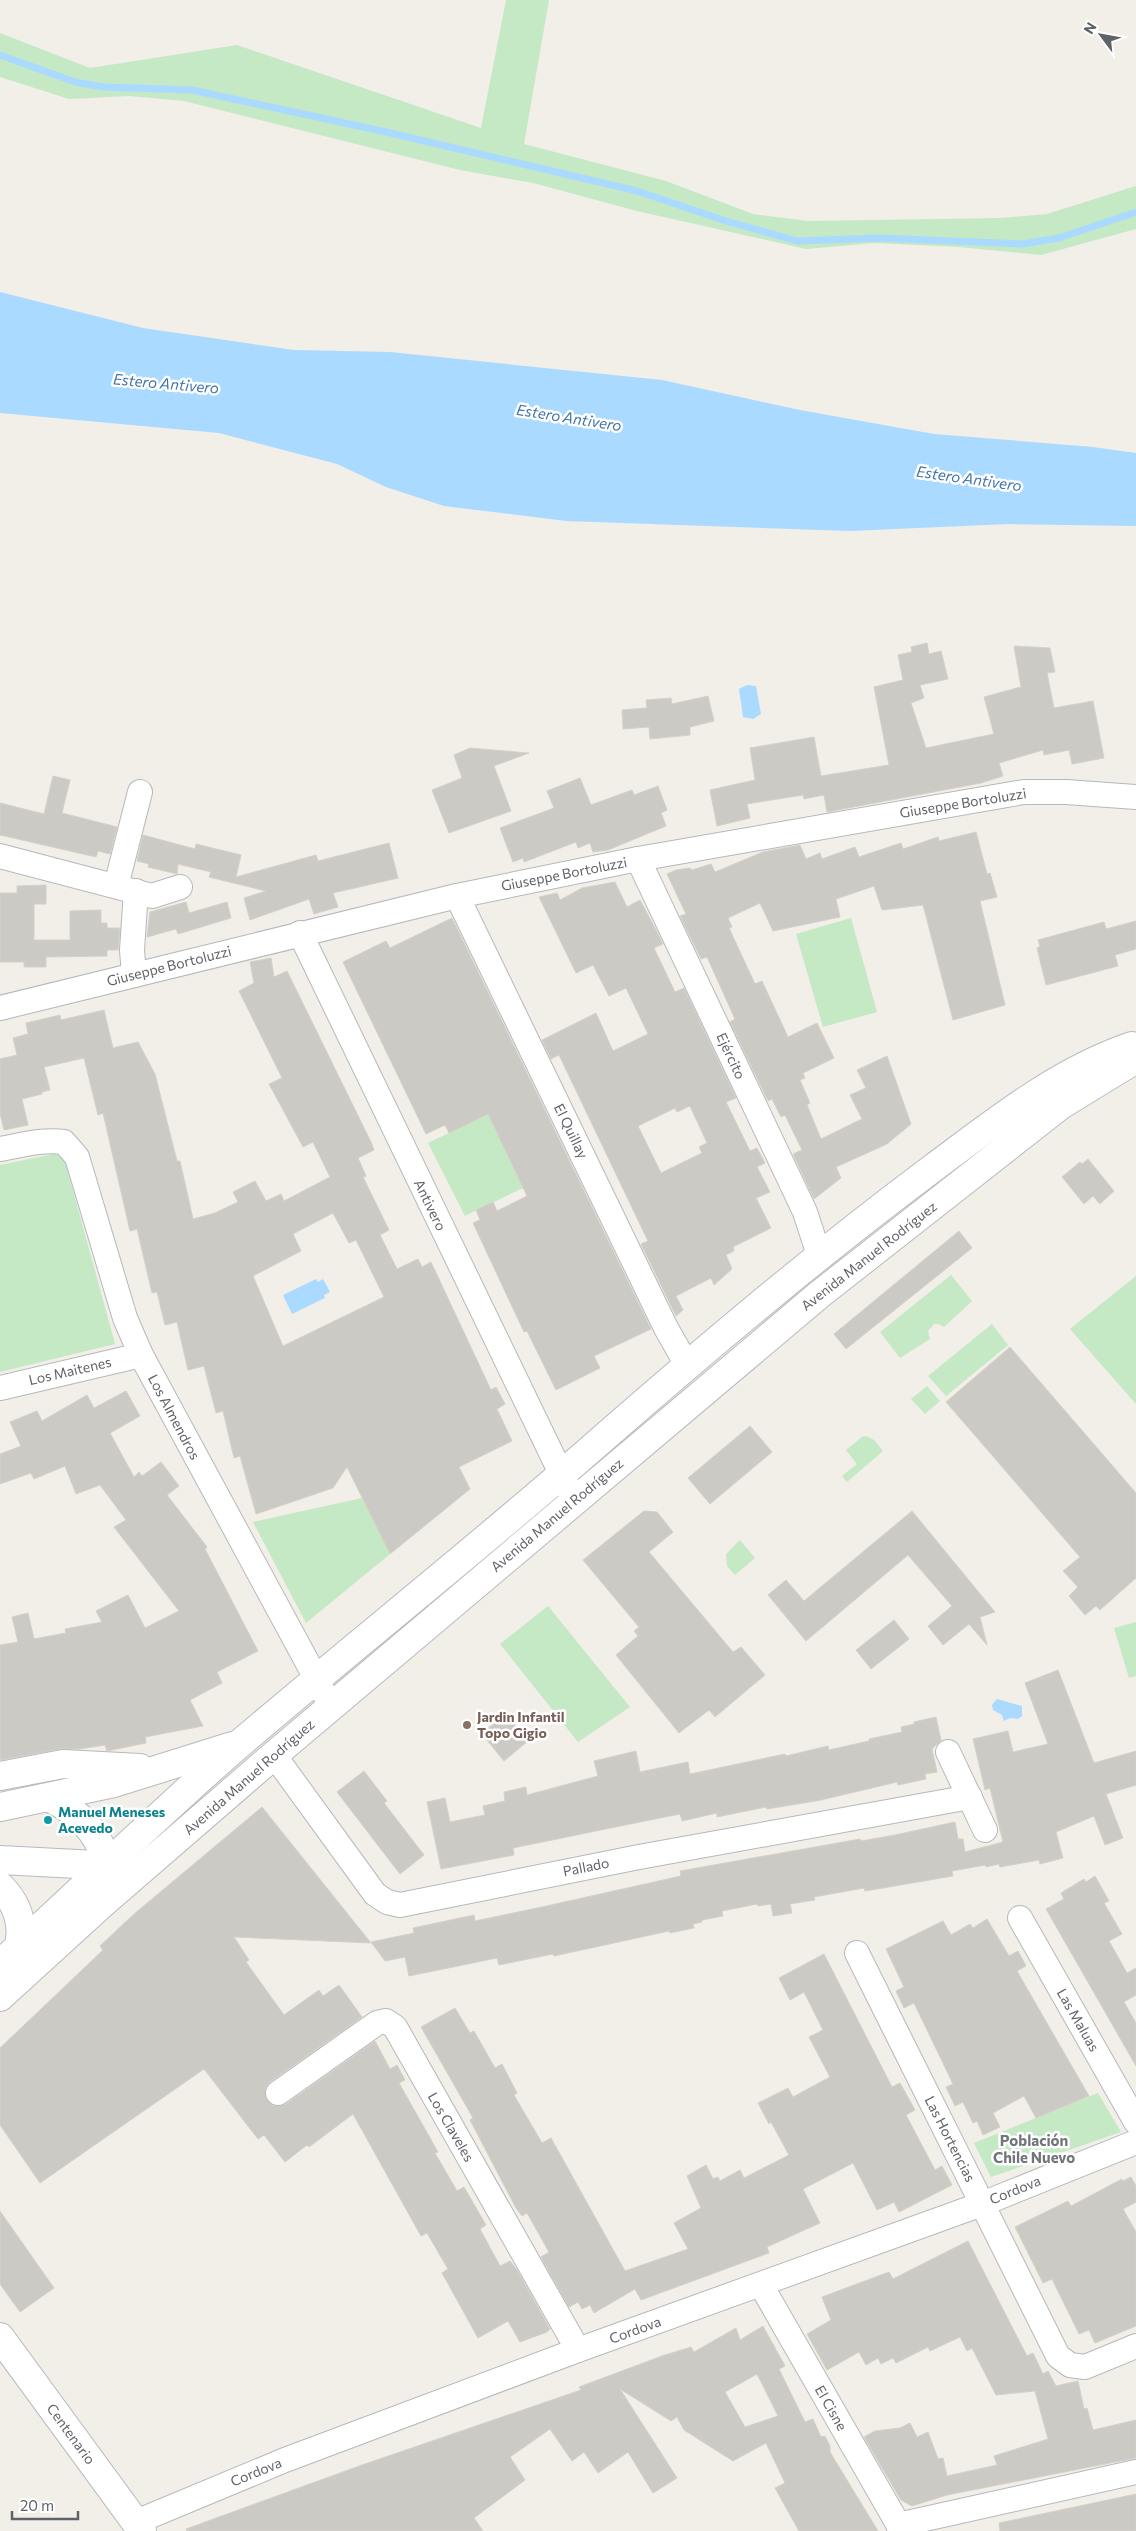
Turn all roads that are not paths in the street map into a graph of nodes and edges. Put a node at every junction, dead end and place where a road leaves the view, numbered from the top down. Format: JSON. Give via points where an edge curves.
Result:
{"nodes":[{"id":1,"x":140,"y":792,"type":"dead end"},
{"id":2,"x":1136,"y":797,"type":"edge"},
{"id":3,"x":0,"y":856,"type":"edge"},
{"id":4,"x":638,"y":859,"type":"junction"},
{"id":5,"x":180,"y":887,"type":"dead end"},
{"id":6,"x":126,"y":889,"type":"junction"},
{"id":7,"x":457,"y":896,"type":"junction"},
{"id":8,"x":300,"y":933,"type":"junction"},
{"id":9,"x":134,"y":975,"type":"junction"},
{"id":10,"x":0,"y":1008,"type":"edge"},
{"id":11,"x":1136,"y":1045,"type":"edge"},
{"id":12,"x":1136,"y":1059,"type":"edge"},
{"id":13,"x":0,"y":1149,"type":"edge"},
{"id":14,"x":819,"y":1255,"type":"junction"},
{"id":15,"x":141,"y":1355,"type":"junction"},
{"id":16,"x":697,"y":1357,"type":"junction"},
{"id":17,"x":727,"y":1372,"type":"junction"},
{"id":18,"x":0,"y":1388,"type":"edge"},
{"id":19,"x":561,"y":1475,"type":"junction"},
{"id":20,"x":574,"y":1501,"type":"junction"},
{"id":21,"x":473,"y":1548,"type":"junction"},
{"id":22,"x":492,"y":1571,"type":"junction"},
{"id":23,"x":316,"y":1680,"type":"junction"},
{"id":24,"x":330,"y":1706,"type":"junction"},
{"id":25,"x":240,"y":1743,"type":"junction"},
{"id":26,"x":948,"y":1752,"type":"dead end"},
{"id":27,"x":274,"y":1755,"type":"junction"},
{"id":28,"x":161,"y":1769,"type":"junction"},
{"id":29,"x":0,"y":1776,"type":"edge"},
{"id":30,"x":970,"y":1796,"type":"junction"},
{"id":31,"x":50,"y":1798,"type":"junction"},
{"id":32,"x":0,"y":1807,"type":"edge"},
{"id":33,"x":985,"y":1830,"type":"dead end"},
{"id":34,"x":0,"y":1860,"type":"edge"},
{"id":35,"x":148,"y":1865,"type":"junction"},
{"id":36,"x":107,"y":1866,"type":"junction"},
{"id":37,"x":0,"y":1886,"type":"edge"},
{"id":38,"x":102,"y":1904,"type":"junction"},
{"id":39,"x":1020,"y":1918,"type":"dead end"},
{"id":40,"x":856,"y":1953,"type":"dead end"},
{"id":41,"x":10,"y":1955,"type":"edge"},
{"id":42,"x":0,"y":1997,"type":"edge"},
{"id":43,"x":278,"y":2093,"type":"dead end"},
{"id":44,"x":1136,"y":2122,"type":"edge"},
{"id":45,"x":1136,"y":2142,"type":"edge"},
{"id":46,"x":982,"y":2204,"type":"junction"},
{"id":47,"x":761,"y":2285,"type":"junction"},
{"id":48,"x":0,"y":2337,"type":"edge"},
{"id":49,"x":1136,"y":2346,"type":"edge"},
{"id":50,"x":578,"y":2350,"type":"junction"},
{"id":51,"x":1136,"y":2472,"type":"edge"},
{"id":52,"x":139,"y":2527,"type":"edge"},
{"id":53,"x":900,"y":2528,"type":"edge"}],
"edges":[{"from":1,"to":6,"type":"street"},
{"from":2,"to":4,"type":"street","name":"Giuseppe Bortoluzzi","via":[[1024,792]]},
{"from":3,"to":6,"type":"street"},
{"from":4,"to":7,"type":"street","name":"Giuseppe Bortoluzzi"},
{"from":4,"to":14,"type":"street","name":"Ejército","via":[[804,1212]]},
{"from":5,"to":6,"type":"street","via":[[152,896]]},
{"from":6,"to":9,"type":"street"},
{"from":7,"to":8,"type":"street","name":"Giuseppe Bortoluzzi"},
{"from":7,"to":16,"type":"street","name":"El Quillay","via":[[666,1328]]},
{"from":8,"to":9,"type":"street","name":"Giuseppe Bortoluzzi"},
{"from":8,"to":19,"type":"street","name":"Antivero"},
{"from":9,"to":10,"type":"street","name":"Giuseppe Bortoluzzi"},
{"from":11,"to":14,"type":"main road","name":"Avenida Manuel Rodríguez","via":[[1088,1064],[1028,1100]]},
{"from":12,"to":17,"type":"main road","name":"Avenida Manuel Rodríguez","via":[[1031,1128],[820,1294]]},
{"from":13,"to":15,"type":"street","name":"Los Almendros","via":[[42,1140],[64,1142],[78,1156],[125,1318]]},
{"from":14,"to":16,"type":"main road","name":"Avenida Manuel Rodríguez"},
{"from":15,"to":18,"type":"street","name":"Los Maitenes"},
{"from":15,"to":23,"type":"street","name":"Los Almendros"},
{"from":16,"to":17,"type":"main road"},
{"from":16,"to":19,"type":"main road","name":"Avenida Manuel Rodríguez"},
{"from":17,"to":20,"type":"main road","name":"Avenida Manuel Rodríguez"},
{"from":19,"to":20,"type":"street","name":"Antivero"},
{"from":19,"to":21,"type":"main road","name":"Avenida Manuel Rodríguez"},
{"from":20,"to":22,"type":"main road","name":"Avenida Manuel Rodríguez"},
{"from":21,"to":22,"type":"main road"},
{"from":21,"to":23,"type":"main road","name":"Avenida Manuel Rodríguez"},
{"from":22,"to":24,"type":"main road","name":"Avenida Manuel Rodríguez"},
{"from":23,"to":24,"type":"street","name":"Los Almendros"},
{"from":23,"to":25,"type":"main road","name":"Avenida Manuel Rodríguez"},
{"from":24,"to":27,"type":"main road","name":"Avenida Manuel Rodríguez"},
{"from":25,"to":28,"type":"main road"},
{"from":25,"to":36,"type":"main road","name":"Avenida Manuel Rodríguez"},
{"from":26,"to":30,"type":"street"},
{"from":27,"to":30,"type":"street","name":"Pallado","via":[[375,1894],[400,1905]]},
{"from":27,"to":35,"type":"main road","name":"Avenida Manuel Rodríguez"},
{"from":28,"to":29,"type":"main road","via":[[64,1764]]},
{"from":28,"to":31,"type":"main road"},
{"from":30,"to":33,"type":"street"},
{"from":31,"to":32,"type":"main road"},
{"from":31,"to":36,"type":"main road","via":[[75,1812],[93,1831]]},
{"from":34,"to":36,"type":"main road"},
{"from":35,"to":36,"type":"main road"},
{"from":35,"to":38,"type":"main road","name":"Avenida Manuel Rodríguez"},
{"from":36,"to":38,"type":"main road"},
{"from":36,"to":41,"type":"main road","name":"Avenida Manuel Rodríguez"},
{"from":37,"to":41,"type":"main road","via":[[19,1917],[21,1936]]},
{"from":38,"to":42,"type":"main road","name":"Avenida Manuel Rodríguez"},
{"from":39,"to":44,"type":"street","name":"Las Maluas"},
{"from":40,"to":46,"type":"street","name":"Las Hortencias"},
{"from":43,"to":50,"type":"street","name":"Los Claveles","via":[[377,2023],[386,2021],[394,2027]]},
{"from":45,"to":46,"type":"street","name":"Cordova"},
{"from":46,"to":47,"type":"street","name":"Cordova"},
{"from":46,"to":49,"type":"street","name":"Las Hortencias","via":[[1058,2356],[1070,2365],[1085,2367]]},
{"from":47,"to":50,"type":"street","name":"Cordova"},
{"from":47,"to":53,"type":"street","name":"El Cisne"},
{"from":48,"to":52,"type":"main road","name":"Centenario"},
{"from":50,"to":52,"type":"street","name":"Cordova","via":[[285,2460]]},
{"from":51,"to":53,"type":"street"}]}
